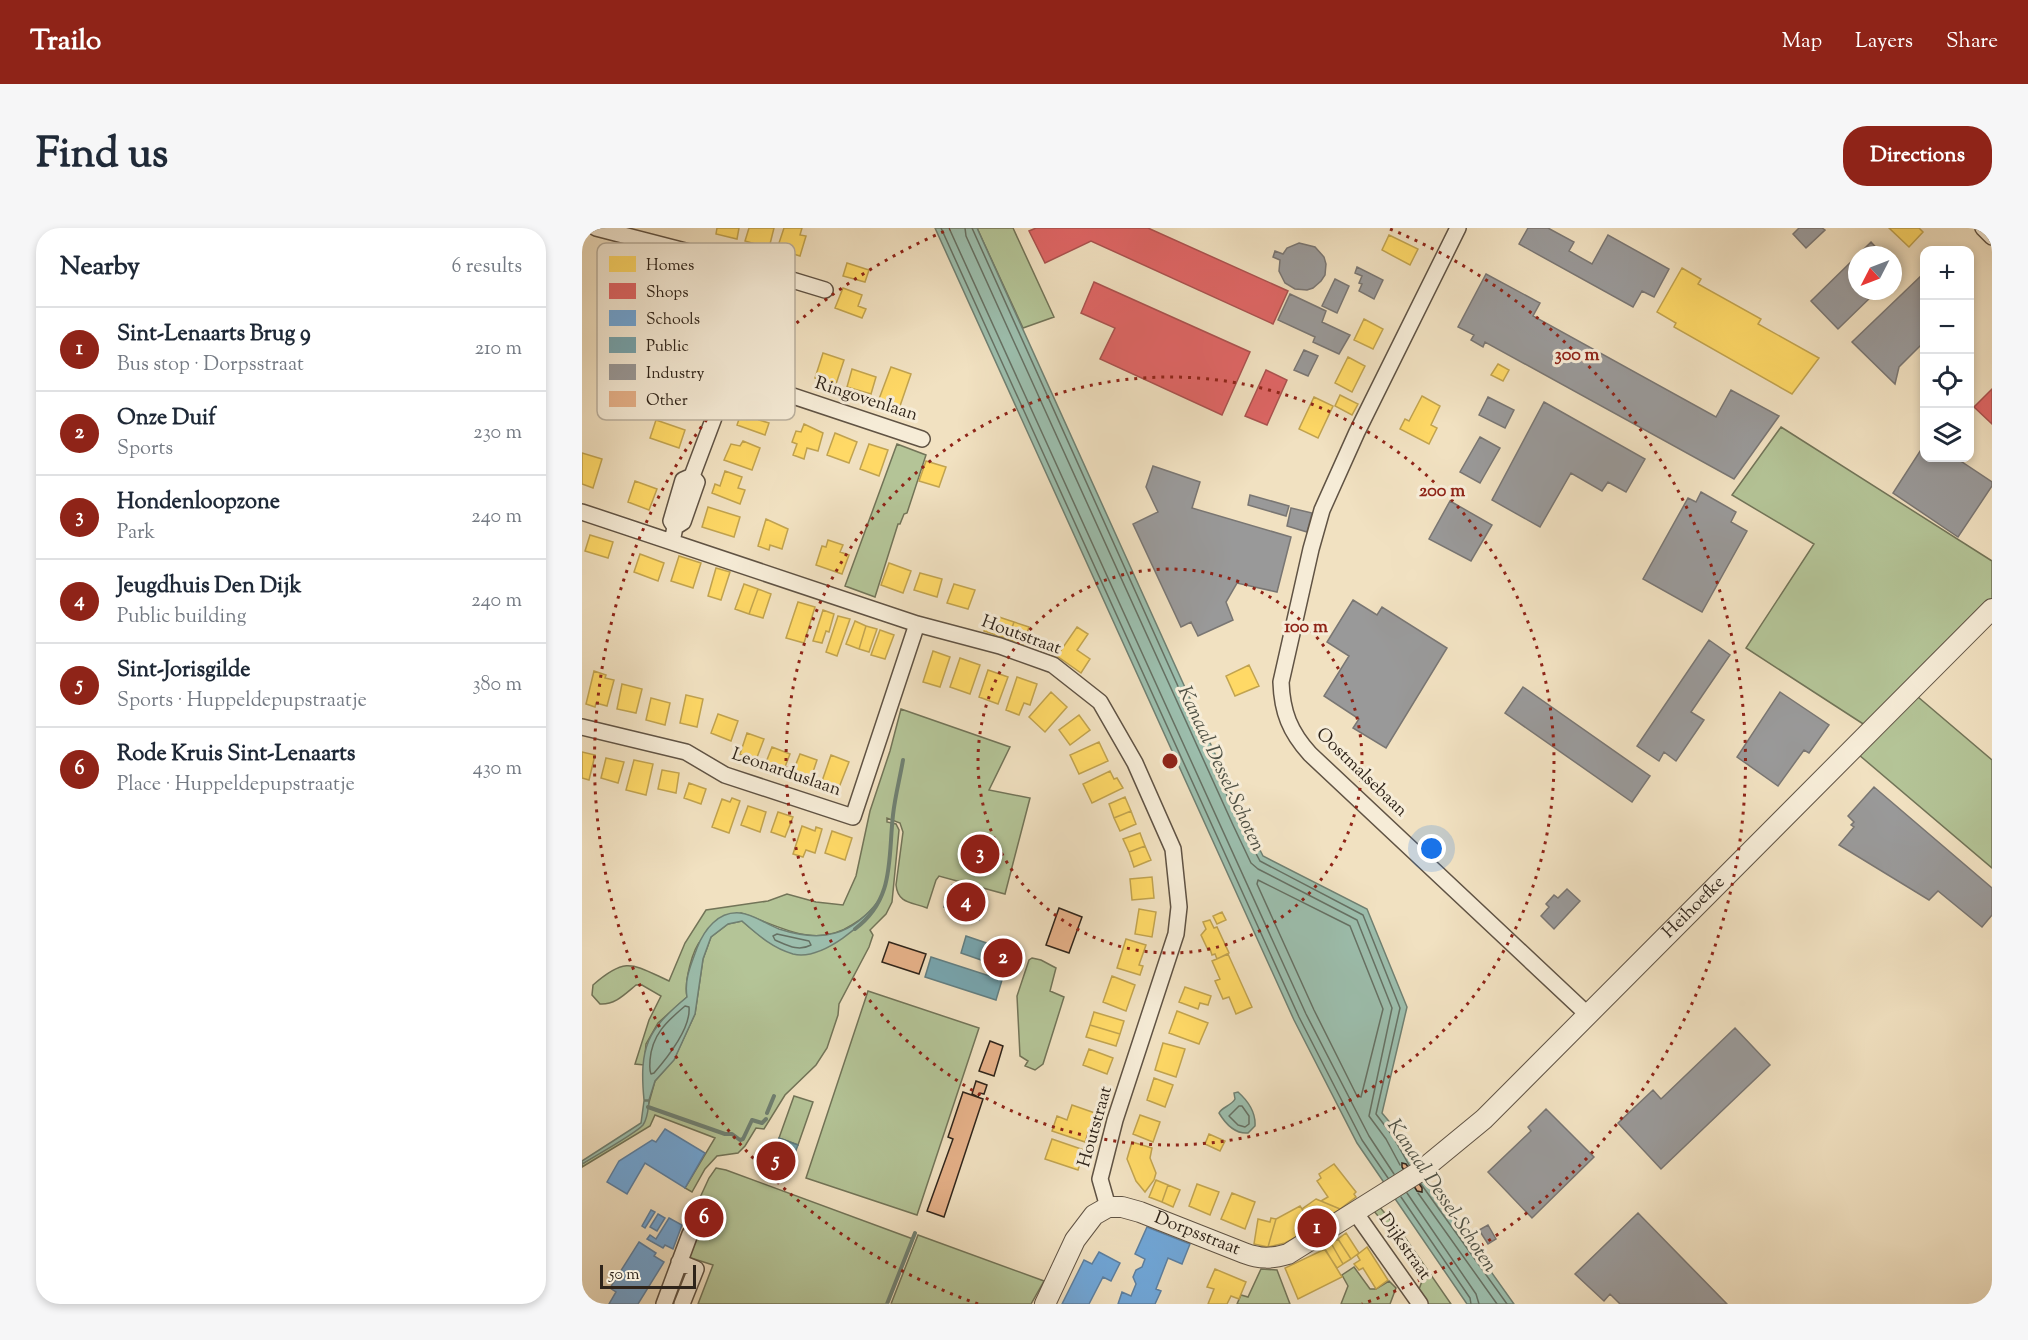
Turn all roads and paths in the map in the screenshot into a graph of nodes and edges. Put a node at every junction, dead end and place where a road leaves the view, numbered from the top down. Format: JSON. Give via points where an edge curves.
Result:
{"nodes":[{"id":1,"x":596,"y":228,"type":"edge"},
{"id":2,"x":1458,"y":228,"type":"edge"},
{"id":3,"x":1983,"y":228,"type":"edge"},
{"id":4,"x":1992,"y":237,"type":"edge"},
{"id":5,"x":654,"y":243,"type":"edge"},
{"id":6,"x":795,"y":281,"type":"edge"},
{"id":7,"x":825,"y":290,"type":"dead end"},
{"id":8,"x":795,"y":397,"type":"edge"},
{"id":9,"x":713,"y":420,"type":"edge"},
{"id":10,"x":922,"y":439,"type":"dead end"},
{"id":11,"x":582,"y":512,"type":"edge"},
{"id":12,"x":673,"y":534,"type":"junction"},
{"id":13,"x":1992,"y":609,"type":"edge"},
{"id":14,"x":917,"y":624,"type":"junction"},
{"id":15,"x":582,"y":727,"type":"edge"},
{"id":16,"x":1587,"y":1014,"type":"junction"},
{"id":17,"x":1386,"y":1193,"type":"joint"},
{"id":18,"x":1108,"y":1207,"type":"junction"},
{"id":19,"x":1355,"y":1212,"type":"junction"},
{"id":20,"x":690,"y":1234,"type":"dead end"},
{"id":21,"x":679,"y":1262,"type":"junction"},
{"id":22,"x":664,"y":1304,"type":"edge"},
{"id":23,"x":682,"y":1304,"type":"edge"},
{"id":24,"x":1045,"y":1304,"type":"edge"},
{"id":25,"x":1420,"y":1304,"type":"edge"}],
"edges":[{"from":1,"to":5,"type":"street"},
{"from":2,"to":16,"type":"street","name":"Oostmalsebaan","via":[[1322,510],[1281,682],[1282,703],[1295,735],[1310,754]]},
{"from":3,"to":4,"type":"street"},
{"from":6,"to":7,"type":"street"},
{"from":8,"to":10,"type":"street","name":"Ringovenlaan"},
{"from":9,"to":12,"type":"street","via":[[692,476],[683,480],[671,521]]},
{"from":11,"to":12,"type":"street","name":"Houtstraat"},
{"from":12,"to":14,"type":"street","name":"Houtstraat"},
{"from":13,"to":16,"type":"street","name":"Heihoefke"},
{"from":14,"to":15,"type":"street","name":"Leonarduslaan","via":[[853,817],[725,775],[686,752]]},
{"from":14,"to":18,"type":"street","name":"Houtstraat","via":[[1053,665],[1100,702],[1135,763],[1173,849],[1179,907],[1176,934],[1115,1120],[1100,1179]]},
{"from":16,"to":17,"type":"street","name":"Heihoefke","via":[[1484,1119],[1422,1170]]},
{"from":17,"to":19,"type":"street","name":"Dorpsstraat"},
{"from":18,"to":19,"type":"street","name":"Dorpsstraat","via":[[1140,1212],[1256,1258],[1269,1259],[1288,1254]]},
{"from":18,"to":24,"type":"street","via":[[1094,1215],[1075,1240]]},
{"from":19,"to":25,"type":"street","name":"Dijkstraat"},
{"from":20,"to":21,"type":"street"},
{"from":21,"to":22,"type":"street"},
{"from":21,"to":23,"type":"street","via":[[696,1269]]}]}
